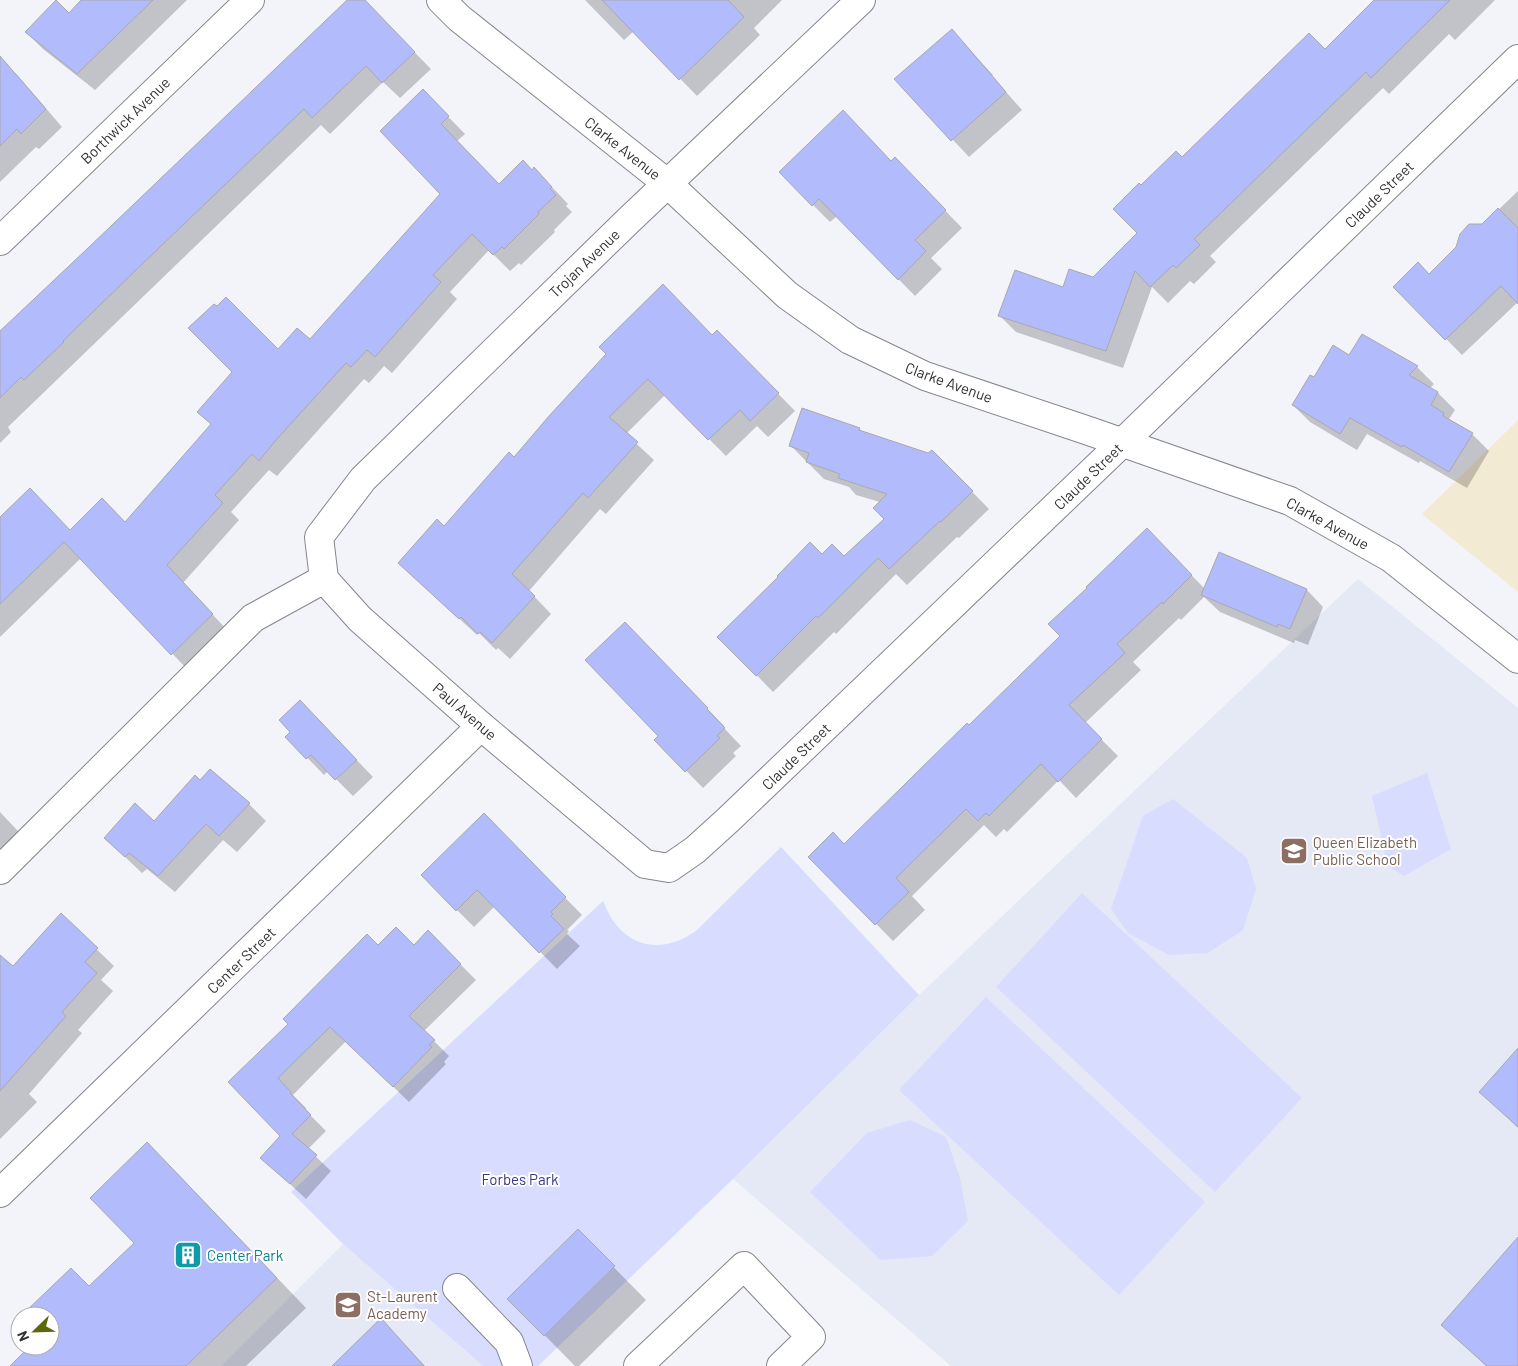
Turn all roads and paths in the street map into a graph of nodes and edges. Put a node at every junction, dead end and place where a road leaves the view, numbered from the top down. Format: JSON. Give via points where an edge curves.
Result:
{"nodes":[{"id":1,"x":250,"y":0,"type":"edge"},
{"id":2,"x":441,"y":0,"type":"edge"},
{"id":3,"x":861,"y":0,"type":"edge"},
{"id":4,"x":1518,"y":58,"type":"edge"},
{"id":5,"x":668,"y":184,"type":"junction"},
{"id":6,"x":0,"y":241,"type":"edge"},
{"id":7,"x":1123,"y":442,"type":"junction"},
{"id":8,"x":324,"y":579,"type":"junction"},
{"id":9,"x":1518,"y":659,"type":"edge"},
{"id":10,"x":481,"y":726,"type":"junction"},
{"id":11,"x":645,"y":864,"type":"joint"},
{"id":12,"x":0,"y":870,"type":"edge"},
{"id":13,"x":0,"y":1193,"type":"edge"},
{"id":14,"x":457,"y":1288,"type":"dead end"},
{"id":15,"x":518,"y":1366,"type":"edge"},
{"id":16,"x":638,"y":1366,"type":"edge"},
{"id":17,"x":781,"y":1366,"type":"edge"}],
"edges":[{"from":1,"to":6,"type":"street","name":"Borthwick Avenue"},
{"from":2,"to":5,"type":"street","name":"Clarke Avenue","via":[[459,18]]},
{"from":3,"to":5,"type":"street","name":"Trojan Avenue"},
{"from":4,"to":7,"type":"street","name":"Claude Street"},
{"from":5,"to":7,"type":"street","name":"Clarke Avenue","via":[[787,295],[850,340],[925,376]]},
{"from":5,"to":8,"type":"street","name":"Trojan Avenue","via":[[364,479],[318,537]]},
{"from":7,"to":9,"type":"street","name":"Clarke Avenue","via":[[1290,500],[1391,558]]},
{"from":7,"to":11,"type":"street","name":"Claude Street","via":[[695,850],[669,868]]},
{"from":8,"to":10,"type":"street","name":"Paul Avenue","via":[[360,619]]},
{"from":8,"to":12,"type":"street","via":[[253,618]]},
{"from":10,"to":11,"type":"street","name":"Paul Avenue"},
{"from":10,"to":13,"type":"street","name":"Center Street"},
{"from":14,"to":15,"type":"street","via":[[509,1342]]},
{"from":16,"to":17,"type":"street","via":[[744,1266],[811,1337]]}]}
